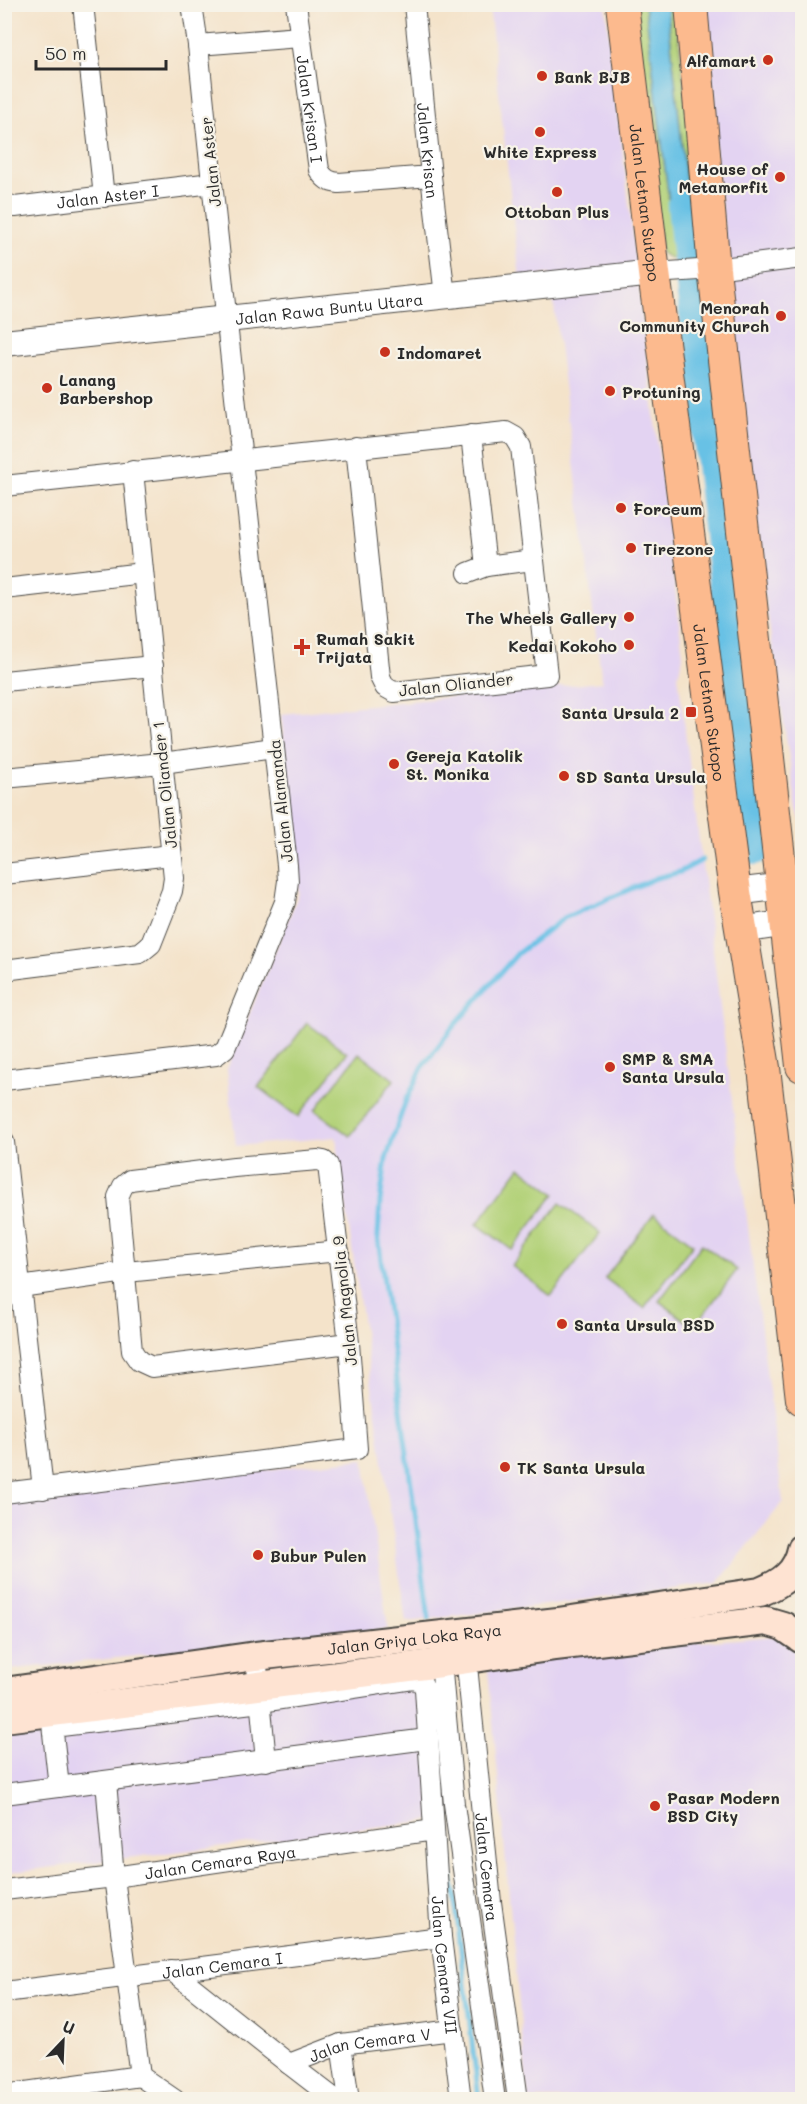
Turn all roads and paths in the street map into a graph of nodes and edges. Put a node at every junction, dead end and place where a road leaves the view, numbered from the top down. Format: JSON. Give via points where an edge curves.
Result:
{"nodes":[{"id":1,"x":83,"y":4,"type":"edge"},
{"id":2,"x":192,"y":4,"type":"edge"},
{"id":3,"x":296,"y":4,"type":"edge"},
{"id":4,"x":414,"y":4,"type":"edge"},
{"id":5,"x":622,"y":4,"type":"edge"},
{"id":6,"x":691,"y":4,"type":"edge"},
{"id":7,"x":300,"y":37,"type":"junction"},
{"id":8,"x":198,"y":45,"type":"junction"},
{"id":9,"x":431,"y":176,"type":"junction"},
{"id":10,"x":212,"y":183,"type":"junction"},
{"id":11,"x":104,"y":197,"type":"junction"},
{"id":12,"x":4,"y":203,"type":"edge"},
{"id":13,"x":802,"y":258,"type":"edge"},
{"id":14,"x":706,"y":269,"type":"junction"},
{"id":15,"x":663,"y":272,"type":"junction"},
{"id":16,"x":445,"y":296,"type":"junction"},
{"id":17,"x":225,"y":320,"type":"junction"},
{"id":18,"x":4,"y":343,"type":"edge"},
{"id":19,"x":471,"y":435,"type":"junction"},
{"id":20,"x":356,"y":447,"type":"junction"},
{"id":21,"x":242,"y":459,"type":"junction"},
{"id":22,"x":133,"y":471,"type":"junction"},
{"id":23,"x":4,"y":486,"type":"edge"},
{"id":24,"x":533,"y":560,"type":"junction"},
{"id":25,"x":143,"y":573,"type":"junction"},
{"id":26,"x":4,"y":589,"type":"edge"},
{"id":27,"x":153,"y":666,"type":"junction"},
{"id":28,"x":4,"y":681,"type":"edge"},
{"id":29,"x":274,"y":748,"type":"junction"},
{"id":30,"x":162,"y":763,"type":"junction"},
{"id":31,"x":4,"y":778,"type":"edge"},
{"id":32,"x":171,"y":855,"type":"junction"},
{"id":33,"x":4,"y":874,"type":"edge"},
{"id":34,"x":792,"y":885,"type":"edge"},
{"id":35,"x":735,"y":892,"type":"junction"},
{"id":36,"x":794,"y":922,"type":"edge"},
{"id":37,"x":740,"y":930,"type":"junction"},
{"id":38,"x":4,"y":970,"type":"edge"},
{"id":39,"x":802,"y":1066,"type":"edge"},
{"id":40,"x":4,"y":1080,"type":"edge"},
{"id":41,"x":4,"y":1142,"type":"edge"},
{"id":42,"x":339,"y":1251,"type":"junction"},
{"id":43,"x":126,"y":1272,"type":"junction"},
{"id":44,"x":20,"y":1287,"type":"junction"},
{"id":45,"x":349,"y":1343,"type":"junction"},
{"id":46,"x":802,"y":1399,"type":"edge"},
{"id":47,"x":42,"y":1489,"type":"junction"},
{"id":48,"x":4,"y":1493,"type":"edge"},
{"id":49,"x":802,"y":1549,"type":"edge"},
{"id":50,"x":802,"y":1639,"type":"edge"},
{"id":51,"x":452,"y":1648,"type":"junction"},
{"id":52,"x":256,"y":1656,"type":"junction"},
{"id":53,"x":4,"y":1692,"type":"edge"},
{"id":54,"x":260,"y":1694,"type":"junction"},
{"id":55,"x":49,"y":1708,"type":"junction"},
{"id":56,"x":4,"y":1718,"type":"edge"},
{"id":57,"x":427,"y":1739,"type":"junction"},
{"id":58,"x":266,"y":1761,"type":"junction"},
{"id":59,"x":106,"y":1781,"type":"junction"},
{"id":60,"x":59,"y":1787,"type":"junction"},
{"id":61,"x":4,"y":1794,"type":"edge"},
{"id":62,"x":434,"y":1830,"type":"junction"},
{"id":63,"x":114,"y":1877,"type":"junction"},
{"id":64,"x":4,"y":1890,"type":"edge"},
{"id":65,"x":441,"y":1937,"type":"junction"},
{"id":66,"x":171,"y":1970,"type":"junction"},
{"id":67,"x":128,"y":1978,"type":"junction"},
{"id":68,"x":4,"y":1992,"type":"edge"},
{"id":69,"x":453,"y":2030,"type":"junction"},
{"id":70,"x":341,"y":2044,"type":"junction"},
{"id":71,"x":289,"y":2064,"type":"junction"},
{"id":72,"x":140,"y":2076,"type":"junction"},
{"id":73,"x":4,"y":2095,"type":"edge"},
{"id":74,"x":176,"y":2100,"type":"edge"},
{"id":75,"x":336,"y":2100,"type":"edge"},
{"id":76,"x":349,"y":2100,"type":"edge"},
{"id":77,"x":461,"y":2100,"type":"edge"},
{"id":78,"x":495,"y":2100,"type":"edge"},
{"id":79,"x":519,"y":2100,"type":"edge"}],
"edges":[{"from":1,"to":11,"type":"street"},
{"from":2,"to":8,"type":"street","name":"Jalan Aster"},
{"from":3,"to":7,"type":"street","name":"Jalan Krisan I"},
{"from":4,"to":9,"type":"street","name":"Jalan Krisan"},
{"from":5,"to":15,"type":"main road","name":"Jalan Letnan Sutopo"},
{"from":6,"to":14,"type":"main road"},
{"from":7,"to":8,"type":"street"},
{"from":7,"to":9,"type":"street","name":"Jalan Krisan I","via":[[323,178],[339,183]]},
{"from":8,"to":10,"type":"street","name":"Jalan Aster"},
{"from":9,"to":16,"type":"street","name":"Jalan Krisan"},
{"from":10,"to":11,"type":"street","name":"Jalan Aster I"},
{"from":10,"to":17,"type":"street","name":"Jalan Aster"},
{"from":11,"to":12,"type":"street","name":"Jalan Aster I","via":[[15,207]]},
{"from":13,"to":14,"type":"street"},
{"from":14,"to":15,"type":"street"},
{"from":14,"to":34,"type":"main road"},
{"from":15,"to":16,"type":"street","name":"Jalan Rawa Buntu Utara"},
{"from":15,"to":35,"type":"main road","name":"Jalan Letnan Sutopo"},
{"from":16,"to":17,"type":"street","name":"Jalan Rawa Buntu Utara"},
{"from":17,"to":18,"type":"street","name":"Jalan Rawa Buntu Utara"},
{"from":17,"to":21,"type":"street","name":"Jalan Alamanda"},
{"from":19,"to":20,"type":"street","name":"Jalan Oliander"},
{"from":19,"to":24,"type":"street","name":"Jalan Oliander","via":[[506,432],[521,447]]},
{"from":19,"to":24,"type":"street","via":[[477,570]]},
{"from":20,"to":21,"type":"street","name":"Jalan Oliander"},
{"from":20,"to":24,"type":"street","name":"Jalan Oliander","via":[[381,677],[386,687],[394,692],[547,675]]},
{"from":21,"to":22,"type":"street","name":"Jalan Oliander"},
{"from":21,"to":29,"type":"street","name":"Jalan Alamanda"},
{"from":22,"to":23,"type":"street","name":"Jalan Oliander"},
{"from":22,"to":25,"type":"street","name":"Jalan Oliander 1"},
{"from":25,"to":26,"type":"street"},
{"from":25,"to":27,"type":"street","name":"Jalan Oliander 1"},
{"from":27,"to":28,"type":"street"},
{"from":27,"to":30,"type":"street","name":"Jalan Oliander 1"},
{"from":29,"to":30,"type":"street"},
{"from":29,"to":40,"type":"street","name":"Jalan Alamanda","via":[[287,890],[225,1048],[216,1055]]},
{"from":30,"to":31,"type":"street"},
{"from":30,"to":32,"type":"street","name":"Jalan Oliander 1"},
{"from":32,"to":33,"type":"street"},
{"from":32,"to":38,"type":"street","name":"Jalan Oliander 1","via":[[172,891],[147,950]]},
{"from":34,"to":35,"type":"street"},
{"from":34,"to":36,"type":"main road"},
{"from":35,"to":37,"type":"main road","name":"Jalan Letnan Sutopo"},
{"from":36,"to":37,"type":"street"},
{"from":36,"to":39,"type":"main road"},
{"from":37,"to":46,"type":"main road","name":"Jalan Letnan Sutopo","via":[[764,1068]]},
{"from":41,"to":44,"type":"street"},
{"from":42,"to":43,"type":"street"},
{"from":42,"to":43,"type":"street","name":"Jalan Magnolia 9","via":[[328,1165],[324,1161],[234,1167],[130,1180],[123,1186],[118,1197]]},
{"from":42,"to":45,"type":"street","name":"Jalan Magnolia 9"},
{"from":43,"to":44,"type":"street"},
{"from":43,"to":45,"type":"street","via":[[132,1351],[139,1361],[152,1367]]},
{"from":44,"to":47,"type":"street"},
{"from":45,"to":47,"type":"street","name":"Jalan Magnolia 9","via":[[357,1449]]},
{"from":47,"to":48,"type":"street"},
{"from":49,"to":51,"type":"main road","name":"Jalan Griya Loka Raya","via":[[800,1562],[788,1577],[760,1592],[558,1622]]},
{"from":50,"to":51,"type":"main road","name":"Jalan Griya Loka Raya","via":[[783,1626],[766,1621]]},
{"from":51,"to":52,"type":"main road","name":"Jalan Griya Loka Raya"},
{"from":51,"to":54,"type":"main road","name":"Jalan Griya Loka Raya"},
{"from":51,"to":78,"type":"street","name":"Jalan Cemara","via":[[454,1804]]},
{"from":51,"to":79,"type":"street","name":"Jalan Cemara"},
{"from":52,"to":54,"type":"street"},
{"from":52,"to":55,"type":"main road","name":"Jalan Griya Loka Raya"},
{"from":53,"to":55,"type":"main road","name":"Jalan Griya Loka Raya"},
{"from":54,"to":55,"type":"main road","name":"Jalan Griya Loka Raya"},
{"from":54,"to":57,"type":"street","name":"Jalan Cemara VII","via":[[421,1681],[425,1689]]},
{"from":54,"to":58,"type":"street"},
{"from":55,"to":56,"type":"main road","name":"Jalan Griya Loka Raya"},
{"from":55,"to":60,"type":"street"},
{"from":57,"to":58,"type":"street"},
{"from":57,"to":62,"type":"street","name":"Jalan Cemara VII"},
{"from":58,"to":59,"type":"street"},
{"from":59,"to":60,"type":"street"},
{"from":59,"to":63,"type":"street"},
{"from":60,"to":61,"type":"street"},
{"from":62,"to":63,"type":"street","name":"Jalan Cemara Raya"},
{"from":62,"to":65,"type":"street","name":"Jalan Cemara VII"},
{"from":63,"to":64,"type":"street","name":"Jalan Cemara Raya"},
{"from":63,"to":67,"type":"street"},
{"from":65,"to":66,"type":"street","name":"Jalan Cemara I"},
{"from":65,"to":69,"type":"street","name":"Jalan Cemara VII"},
{"from":66,"to":67,"type":"street","name":"Jalan Cemara I"},
{"from":66,"to":71,"type":"street","name":"Jalan Cemara V"},
{"from":67,"to":68,"type":"street","name":"Jalan Cemara I"},
{"from":67,"to":72,"type":"street"},
{"from":69,"to":70,"type":"street","name":"Jalan Cemara V"},
{"from":69,"to":77,"type":"street","name":"Jalan Cemara VII"},
{"from":70,"to":71,"type":"street","name":"Jalan Cemara V"},
{"from":70,"to":76,"type":"street"},
{"from":71,"to":75,"type":"street","name":"Jalan Cemara V"},
{"from":72,"to":73,"type":"street"},
{"from":72,"to":74,"type":"street"}]}
